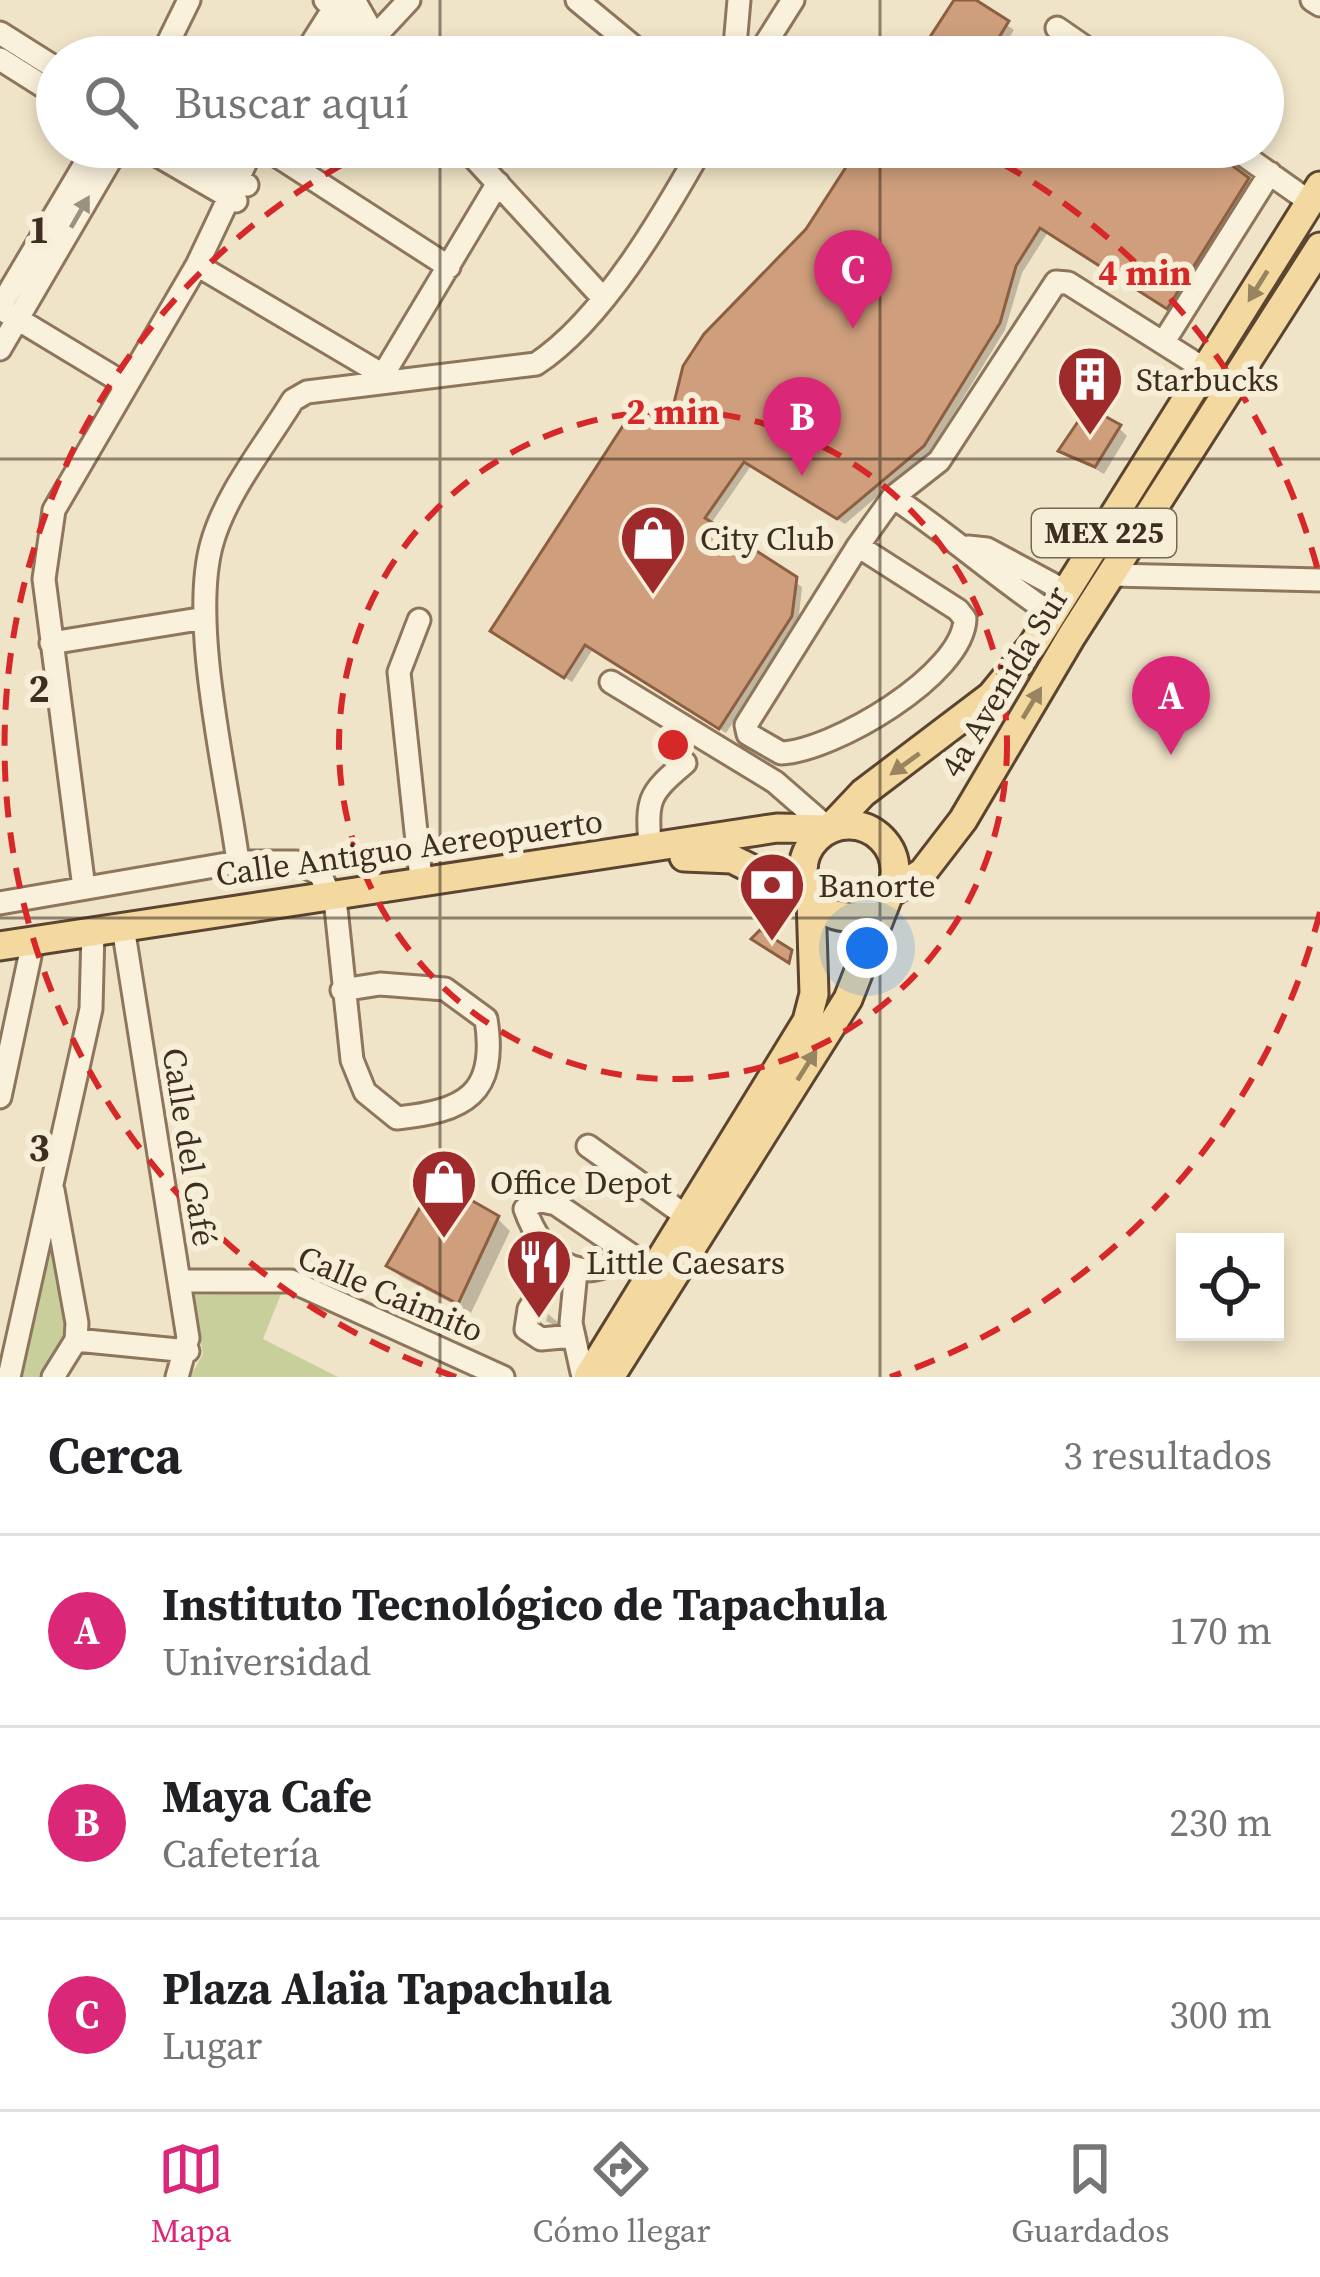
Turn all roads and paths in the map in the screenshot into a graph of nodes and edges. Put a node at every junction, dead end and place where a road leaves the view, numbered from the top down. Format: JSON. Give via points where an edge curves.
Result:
{"nodes":[{"id":1,"x":189,"y":0,"type":"edge"},
{"id":2,"x":409,"y":0,"type":"edge"},
{"id":3,"x":577,"y":0,"type":"edge"},
{"id":4,"x":716,"y":0,"type":"edge"},
{"id":5,"x":793,"y":0,"type":"edge"},
{"id":6,"x":1312,"y":0,"type":"edge"},
{"id":7,"x":1320,"y":4,"type":"edge"},
{"id":8,"x":343,"y":6,"type":"edge"},
{"id":9,"x":738,"y":10,"type":"edge"},
{"id":10,"x":1057,"y":28,"type":"dead end"},
{"id":11,"x":0,"y":33,"type":"edge"},
{"id":12,"x":171,"y":36,"type":"edge"},
{"id":13,"x":320,"y":36,"type":"edge"},
{"id":14,"x":332,"y":36,"type":"edge"},
{"id":15,"x":367,"y":36,"type":"edge"},
{"id":16,"x":385,"y":36,"type":"edge"},
{"id":17,"x":621,"y":36,"type":"edge"},
{"id":18,"x":770,"y":36,"type":"edge"},
{"id":19,"x":1069,"y":36,"type":"edge"},
{"id":20,"x":36,"y":56,"type":"edge"},
{"id":21,"x":0,"y":59,"type":"edge"},
{"id":22,"x":36,"y":82,"type":"edge"},
{"id":23,"x":84,"y":168,"type":"edge"},
{"id":24,"x":104,"y":168,"type":"edge"},
{"id":25,"x":182,"y":168,"type":"edge"},
{"id":26,"x":206,"y":168,"type":"edge"},
{"id":27,"x":251,"y":168,"type":"edge"},
{"id":28,"x":295,"y":168,"type":"edge"},
{"id":29,"x":484,"y":168,"type":"edge"},
{"id":30,"x":691,"y":168,"type":"edge"},
{"id":31,"x":1263,"y":168,"type":"edge"},
{"id":32,"x":1270,"y":173,"type":"junction"},
{"id":33,"x":498,"y":183,"type":"junction"},
{"id":34,"x":1315,"y":194,"type":"edge"},
{"id":35,"x":233,"y":196,"type":"junction"},
{"id":36,"x":1320,"y":247,"type":"edge"},
{"id":37,"x":196,"y":265,"type":"junction"},
{"id":38,"x":449,"y":267,"type":"junction"},
{"id":39,"x":601,"y":296,"type":"junction"},
{"id":40,"x":6,"y":312,"type":"edge"},
{"id":41,"x":1163,"y":344,"type":"junction"},
{"id":42,"x":0,"y":349,"type":"edge"},
{"id":43,"x":1206,"y":370,"type":"junction"},
{"id":44,"x":384,"y":379,"type":"junction"},
{"id":45,"x":125,"y":385,"type":"junction"},
{"id":46,"x":893,"y":497,"type":"junction"},
{"id":47,"x":858,"y":546,"type":"junction"},
{"id":48,"x":1111,"y":575,"type":"junction"},
{"id":49,"x":1320,"y":580,"type":"edge"},
{"id":50,"x":1060,"y":603,"type":"junction"},
{"id":51,"x":205,"y":618,"type":"junction"},
{"id":52,"x":419,"y":620,"type":"dead end"},
{"id":53,"x":51,"y":643,"type":"junction"},
{"id":54,"x":610,"y":682,"type":"dead end"},
{"id":55,"x":781,"y":753,"type":"junction"},
{"id":56,"x":685,"y":764,"type":"dead end"},
{"id":57,"x":775,"y":782,"type":"junction"},
{"id":58,"x":830,"y":829,"type":"junction"},
{"id":59,"x":650,"y":848,"type":"junction"},
{"id":60,"x":238,"y":862,"type":"junction"},
{"id":61,"x":421,"y":879,"type":"junction"},
{"id":62,"x":84,"y":888,"type":"junction"},
{"id":63,"x":889,"y":894,"type":"junction"},
{"id":64,"x":811,"y":898,"type":"junction"},
{"id":65,"x":334,"y":901,"type":"junction"},
{"id":66,"x":0,"y":903,"type":"edge"},
{"id":67,"x":124,"y":934,"type":"junction"},
{"id":68,"x":94,"y":938,"type":"junction"},
{"id":69,"x":19,"y":948,"type":"edge"},
{"id":70,"x":0,"y":961,"type":"edge"},
{"id":71,"x":342,"y":990,"type":"junction"},
{"id":72,"x":134,"y":1007,"type":"junction"},
{"id":73,"x":91,"y":1010,"type":"junction"},
{"id":74,"x":0,"y":1097,"type":"edge"},
{"id":75,"x":588,"y":1145,"type":"dead end"},
{"id":76,"x":50,"y":1178,"type":"junction"},
{"id":77,"x":686,"y":1216,"type":"junction"},
{"id":78,"x":627,"y":1252,"type":"junction"},
{"id":79,"x":568,"y":1267,"type":"junction"},
{"id":80,"x":653,"y":1270,"type":"junction"},
{"id":81,"x":179,"y":1281,"type":"junction"},
{"id":82,"x":573,"y":1336,"type":"junction"},
{"id":83,"x":76,"y":1340,"type":"junction"},
{"id":84,"x":188,"y":1351,"type":"junction"},
{"id":85,"x":492,"y":1375,"type":"edge"},
{"id":86,"x":9,"y":1377,"type":"edge"},
{"id":87,"x":53,"y":1377,"type":"edge"},
{"id":88,"x":177,"y":1377,"type":"edge"},
{"id":89,"x":585,"y":1377,"type":"edge"},
{"id":90,"x":610,"y":1377,"type":"edge"}],
"edges":[{"from":1,"to":12,"type":"street"},
{"from":2,"to":16,"type":"street"},
{"from":3,"to":17,"type":"street"},
{"from":4,"to":9,"type":"street"},
{"from":5,"to":18,"type":"street"},
{"from":6,"to":7,"type":"street"},
{"from":8,"to":13,"type":"street"},
{"from":8,"to":14,"type":"street"},
{"from":8,"to":15,"type":"street"},
{"from":10,"to":19,"type":"street"},
{"from":11,"to":20,"type":"street"},
{"from":21,"to":22,"type":"street"},
{"from":23,"to":40,"type":"street"},
{"from":40,"to":24,"type":"street","one_way":true},
{"from":25,"to":35,"type":"street"},
{"from":26,"to":35,"type":"street"},
{"from":27,"to":35,"type":"street"},
{"from":28,"to":38,"type":"street"},
{"from":29,"to":33,"type":"street"},
{"from":30,"to":39,"type":"street","via":[[649,241]]},
{"from":31,"to":32,"type":"street"},
{"from":32,"to":34,"type":"street"},
{"from":32,"to":41,"type":"street"},
{"from":33,"to":38,"type":"street"},
{"from":33,"to":39,"type":"street"},
{"from":34,"to":43,"type":"main road","name":"4a Avenida Sur","number":"MEX 225","one_way":true},
{"from":35,"to":37,"type":"street"},
{"from":36,"to":48,"type":"main road","name":"4a Avenida Sur","number":"MEX 225"},
{"from":37,"to":44,"type":"street"},
{"from":37,"to":45,"type":"street"},
{"from":38,"to":44,"type":"street"},
{"from":39,"to":44,"type":"street","via":[[536,364]]},
{"from":40,"to":42,"type":"street"},
{"from":40,"to":45,"type":"street"},
{"from":41,"to":43,"type":"street"},
{"from":41,"to":46,"type":"street","via":[[1056,282],[939,461]]},
{"from":43,"to":50,"type":"main road","name":"4a Avenida Sur","number":"MEX 225"},
{"from":44,"to":51,"type":"street","via":[[293,400],[218,526]]},
{"from":45,"to":53,"type":"street","via":[[54,510],[44,580]]},
{"from":46,"to":47,"type":"street"},
{"from":46,"to":50,"type":"street","via":[[968,547],[987,549]]},
{"from":47,"to":55,"type":"street","via":[[746,725]]},
{"from":47,"to":55,"type":"street","via":[[958,610],[964,634],[900,703]]},
{"from":48,"to":49,"type":"street"},
{"from":63,"to":48,"type":"main road","name":"4a Avenida Sur","number":"MEX 225","one_way":true,"via":[[946,844]]},
{"from":50,"to":58,"type":"main road","name":"4a Avenida Sur","number":"MEX 225","one_way":true,"via":[[991,696],[863,793]]},
{"from":51,"to":53,"type":"street"},
{"from":51,"to":60,"type":"street"},
{"from":52,"to":61,"type":"street","via":[[399,672]]},
{"from":53,"to":62,"type":"street"},
{"from":54,"to":57,"type":"street"},
{"from":55,"to":57,"type":"street"},
{"from":56,"to":59,"type":"street","via":[[647,804]]},
{"from":57,"to":58,"type":"street"},
{"from":58,"to":59,"type":"main road","name":"Calle Antiguo Aereopuerto","via":[[777,828]]},
{"from":58,"to":63,"type":"main road","via":[[858,826],[883,840],[895,866]]},
{"from":58,"to":64,"type":"main road","via":[[802,867]]},
{"from":59,"to":61,"type":"main road","name":"Calle Antiguo Aereopuerto"},
{"from":60,"to":62,"type":"street"},
{"from":60,"to":65,"type":"street","via":[[296,862],[320,874]]},
{"from":61,"to":65,"type":"main road","name":"Calle Antiguo Aereopuerto"},
{"from":62,"to":66,"type":"street"},
{"from":63,"to":64,"type":"main road","via":[[850,917]]},
{"from":90,"to":63,"type":"main road","one_way":true,"via":[[848,999]]},
{"from":64,"to":65,"type":"main road","name":"Calle Antiguo Aereopuerto","via":[[706,855]]},
{"from":64,"to":77,"type":"main road","via":[[814,994],[807,1021]]},
{"from":65,"to":67,"type":"main road","name":"Calle Antiguo Aereopuerto"},
{"from":65,"to":71,"type":"street"},
{"from":67,"to":68,"type":"main road","name":"Calle Antiguo Aereopuerto"},
{"from":67,"to":72,"type":"street","name":"Calle del Café"},
{"from":68,"to":69,"type":"main road","name":"Calle Antiguo Aereopuerto"},
{"from":68,"to":73,"type":"street"},
{"from":69,"to":70,"type":"main road","name":"Calle Antiguo Aereopuerto"},
{"from":69,"to":74,"type":"street"},
{"from":71,"to":71,"type":"street","via":[[365,1092],[397,1118],[449,1113],[474,1097],[490,1049],[486,1019],[445,989]]},
{"from":72,"to":73,"type":"street"},
{"from":72,"to":81,"type":"street","name":"Calle del Café"},
{"from":73,"to":76,"type":"street"},
{"from":75,"to":77,"type":"street"},
{"from":76,"to":83,"type":"street"},
{"from":76,"to":86,"type":"street"},
{"from":77,"to":80,"type":"main road"},
{"from":78,"to":79,"type":"street","via":[[596,1272]]},
{"from":78,"to":79,"type":"street","via":[[538,1200],[525,1209],[535,1238]]},
{"from":78,"to":80,"type":"street"},
{"from":79,"to":82,"type":"street"},
{"from":79,"to":82,"type":"street","via":[[529,1309],[526,1329],[541,1339]]},
{"from":80,"to":89,"type":"main road"},
{"from":81,"to":84,"type":"street","name":"Calle del Café"},
{"from":81,"to":85,"type":"street","name":"Calle Caimito","via":[[291,1281]]},
{"from":82,"to":89,"type":"street"},
{"from":83,"to":84,"type":"street"},
{"from":83,"to":87,"type":"street"},
{"from":84,"to":88,"type":"street"}]}
